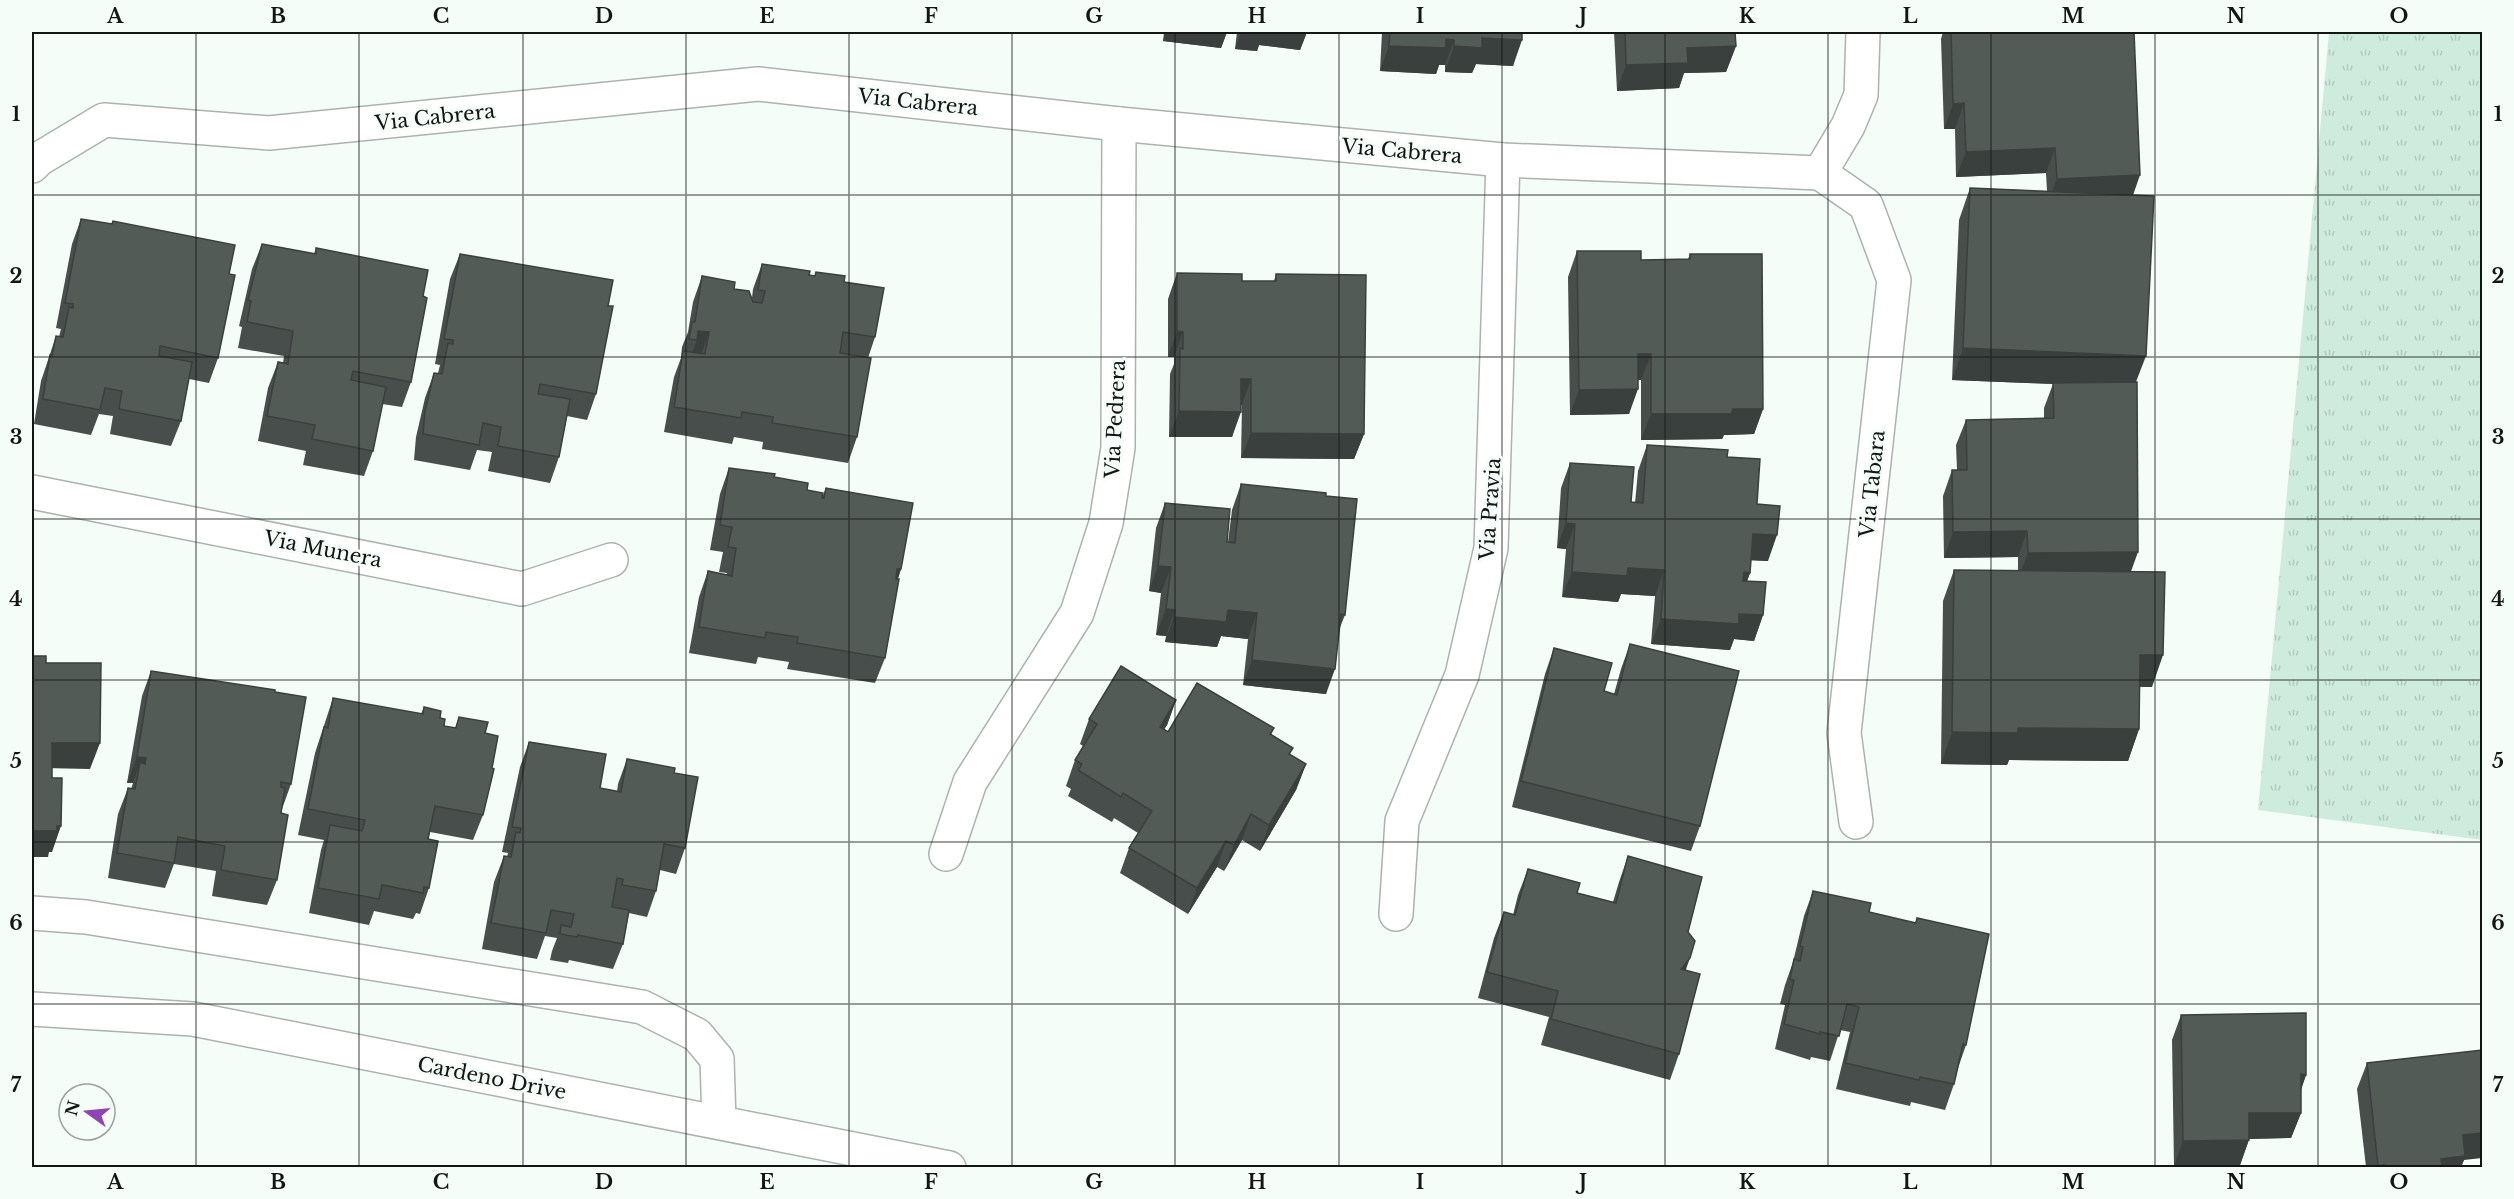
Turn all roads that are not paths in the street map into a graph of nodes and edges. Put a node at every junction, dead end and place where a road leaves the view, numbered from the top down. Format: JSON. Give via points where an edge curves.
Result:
{"nodes":[{"id":1,"x":1863,"y":32,"type":"edge"},
{"id":2,"x":1119,"y":124,"type":"junction"},
{"id":3,"x":1503,"y":160,"type":"junction"},
{"id":4,"x":32,"y":166,"type":"edge"},
{"id":5,"x":1820,"y":173,"type":"junction"},
{"id":6,"x":32,"y":492,"type":"edge"},
{"id":7,"x":611,"y":560,"type":"dead end"},
{"id":8,"x":1856,"y":822,"type":"dead end"},
{"id":9,"x":946,"y":854,"type":"dead end"},
{"id":10,"x":32,"y":914,"type":"edge"},
{"id":11,"x":1396,"y":914,"type":"dead end"},
{"id":12,"x":32,"y":1009,"type":"edge"},
{"id":13,"x":719,"y":1122,"type":"junction"},
{"id":14,"x":950,"y":1167,"type":"edge"}],
"edges":[{"from":1,"to":5,"type":"street","via":[[1861,95]]},
{"from":2,"to":3,"type":"street","name":"Via Cabrera"},
{"from":2,"to":4,"type":"street","name":"Via Cabrera","via":[[758,84],[269,133],[104,120]]},
{"from":2,"to":9,"type":"street","name":"Via Pedrera","via":[[1118,448],[1106,523],[1077,612],[970,782]]},
{"from":3,"to":5,"type":"street","name":"Via Cabrera"},
{"from":3,"to":11,"type":"street","name":"Via Pravia","via":[[1491,548],[1462,675],[1402,821]]},
{"from":5,"to":8,"type":"street","name":"Via Tabara","via":[[1866,206],[1894,280],[1844,733]]},
{"from":6,"to":7,"type":"street","name":"Via Munera","via":[[522,589]]},
{"from":10,"to":13,"type":"street","via":[[110,921],[642,1007],[697,1035],[717,1059]]},
{"from":12,"to":13,"type":"street","name":"Cardeno Drive","via":[[193,1019]]},
{"from":13,"to":14,"type":"street","name":"Cardeno Drive"}]}
